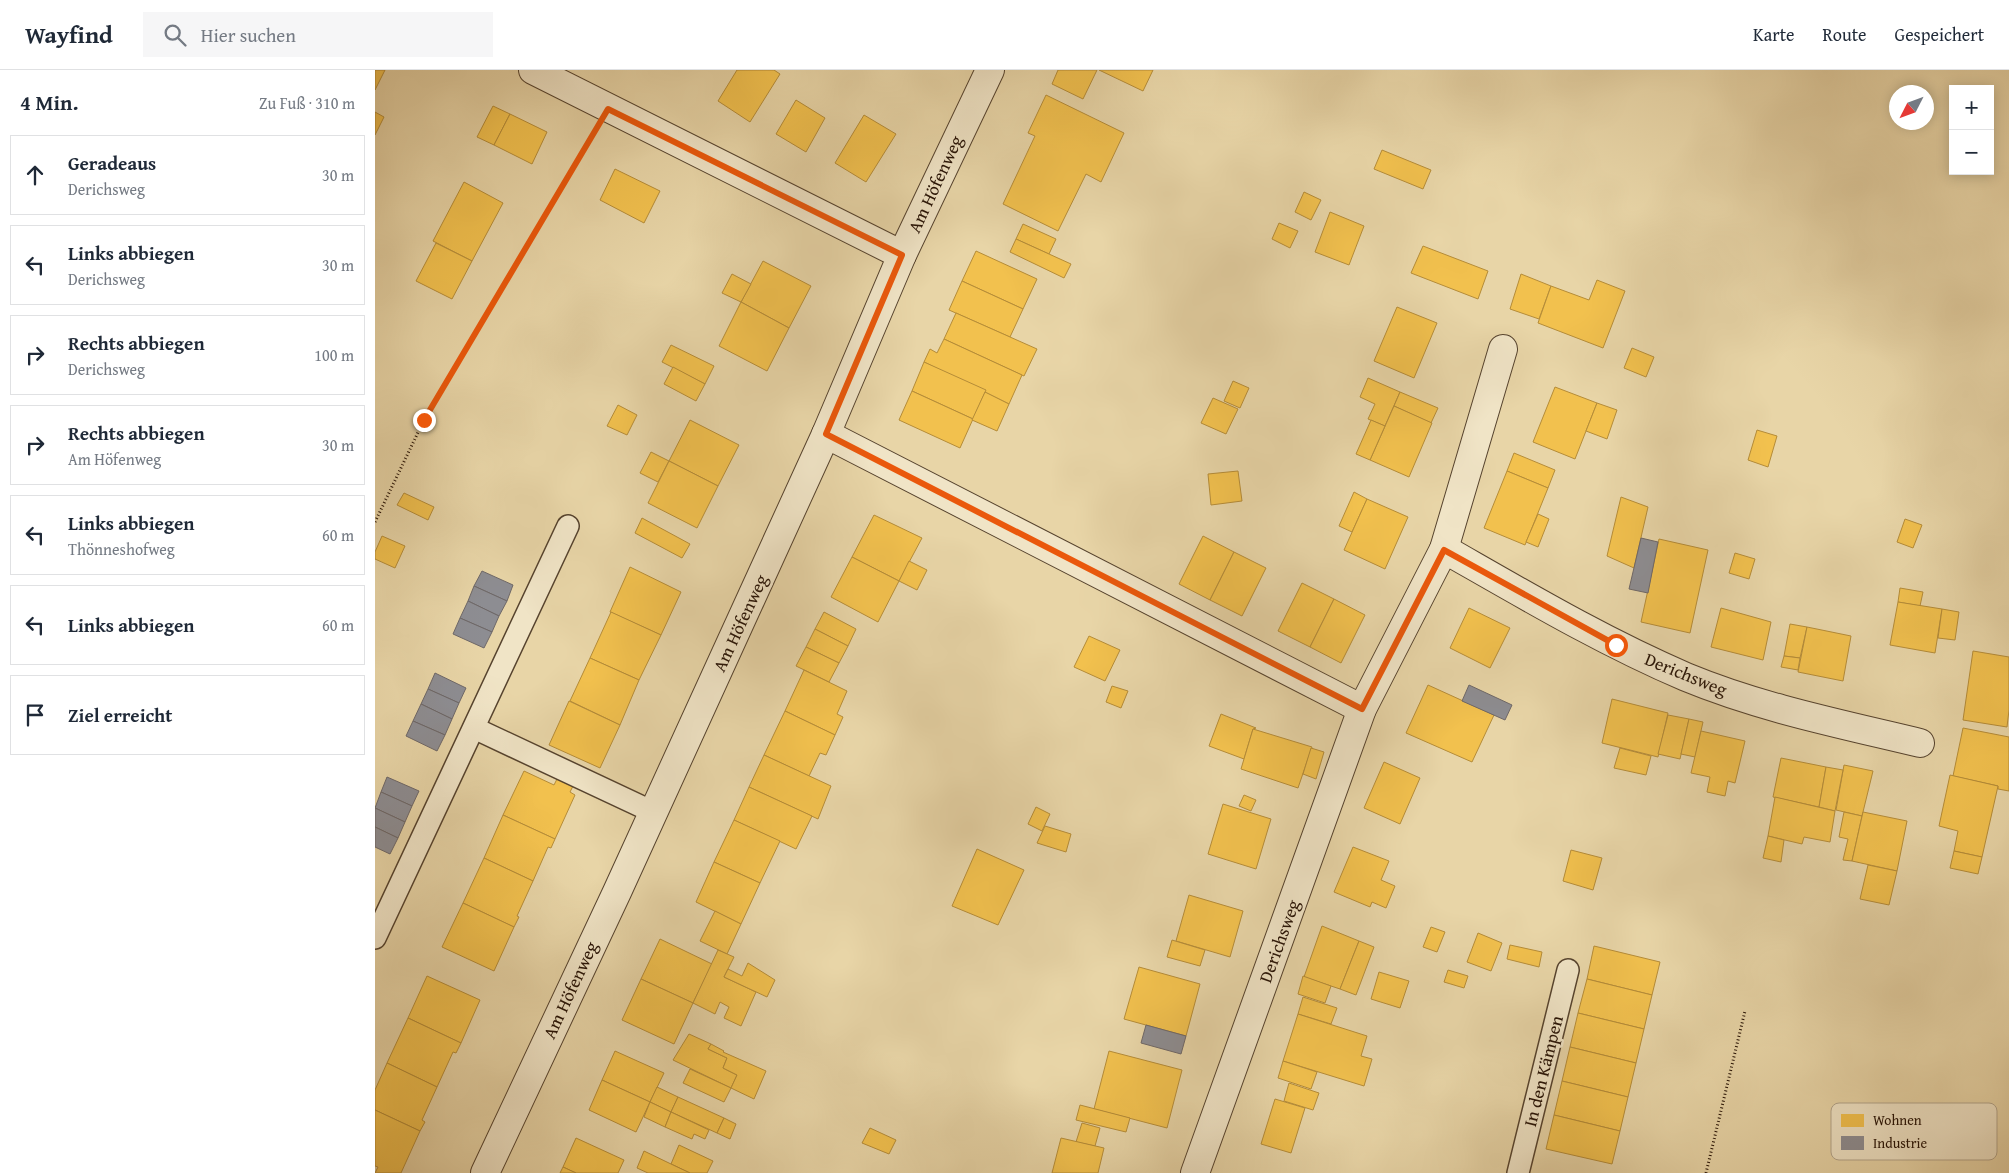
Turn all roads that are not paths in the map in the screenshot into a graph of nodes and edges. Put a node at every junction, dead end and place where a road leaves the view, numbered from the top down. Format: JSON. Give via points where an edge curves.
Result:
{"nodes":[{"id":1,"x":533,"y":70,"type":"edge"},
{"id":2,"x":990,"y":70,"type":"edge"},
{"id":3,"x":902,"y":255,"type":"junction"},
{"id":4,"x":1503,"y":349,"type":"dead end"},
{"id":5,"x":826,"y":434,"type":"junction"},
{"id":6,"x":568,"y":526,"type":"dead end"},
{"id":7,"x":1444,"y":550,"type":"junction"},
{"id":8,"x":1362,"y":709,"type":"junction"},
{"id":9,"x":473,"y":728,"type":"junction"},
{"id":10,"x":1920,"y":743,"type":"dead end"},
{"id":11,"x":653,"y":812,"type":"junction"},
{"id":12,"x":375,"y":938,"type":"edge"},
{"id":13,"x":1569,"y":970,"type":"dead end"},
{"id":14,"x":485,"y":1173,"type":"edge"},
{"id":15,"x":1195,"y":1173,"type":"edge"},
{"id":16,"x":1517,"y":1173,"type":"edge"}],
"edges":[{"from":1,"to":3,"type":"street"},
{"from":2,"to":3,"type":"street","name":"Am Höfenweg"},
{"from":3,"to":5,"type":"street","name":"Am Höfenweg"},
{"from":4,"to":7,"type":"street","name":"Derichsweg"},
{"from":5,"to":8,"type":"street"},
{"from":5,"to":11,"type":"street","name":"Am Höfenweg"},
{"from":6,"to":9,"type":"lane"},
{"from":7,"to":8,"type":"street","name":"Derichsweg"},
{"from":7,"to":10,"type":"street","name":"Derichsweg","via":[[1616,645],[1687,677],[1767,705]]},
{"from":8,"to":15,"type":"street","name":"Derichsweg"},
{"from":9,"to":11,"type":"lane"},
{"from":9,"to":12,"type":"lane"},
{"from":11,"to":14,"type":"street","name":"Am Höfenweg"},
{"from":13,"to":16,"type":"lane","name":"In den Kämpen"}]}
